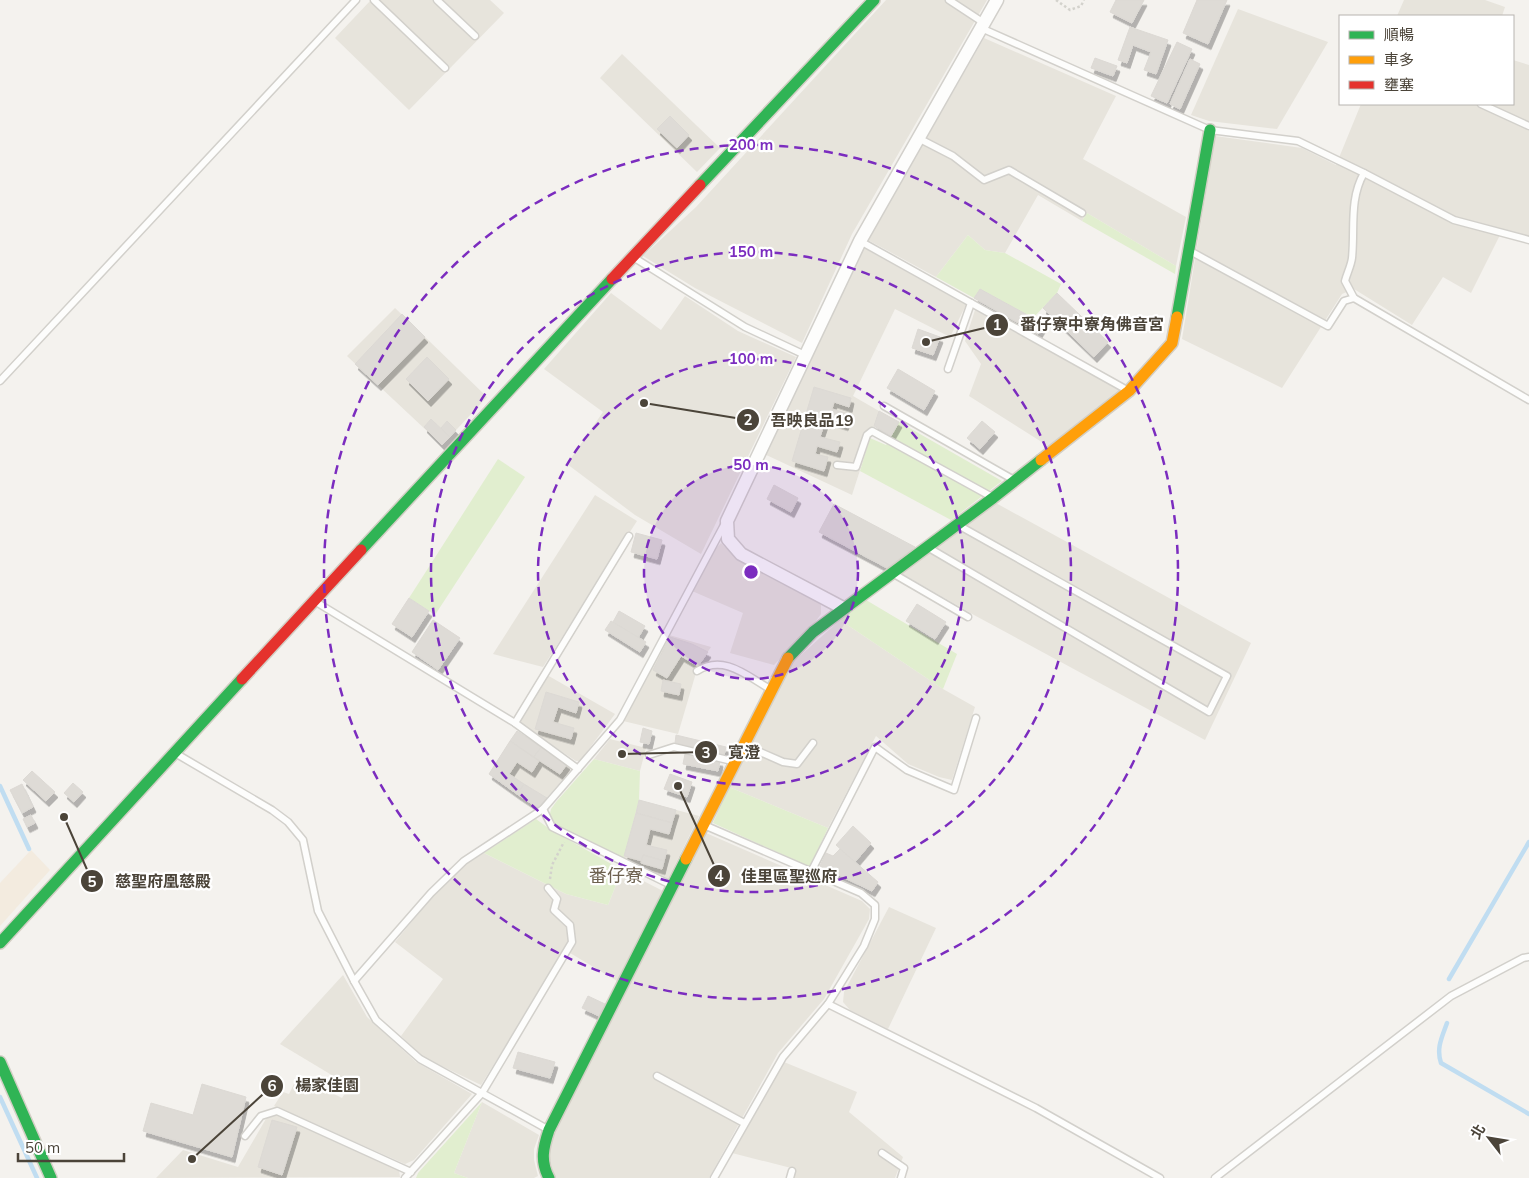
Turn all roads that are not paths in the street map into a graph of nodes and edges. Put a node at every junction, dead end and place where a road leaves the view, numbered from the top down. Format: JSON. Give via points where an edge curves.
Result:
{"nodes":[{"id":1,"x":356,"y":0,"type":"edge"},
{"id":2,"x":374,"y":0,"type":"edge"},
{"id":3,"x":437,"y":0,"type":"edge"},
{"id":4,"x":874,"y":0,"type":"edge"},
{"id":5,"x":948,"y":0,"type":"edge"},
{"id":6,"x":997,"y":0,"type":"edge"},
{"id":7,"x":982,"y":26,"type":"junction"},
{"id":8,"x":475,"y":36,"type":"dead end"},
{"id":9,"x":446,"y":68,"type":"dead end"},
{"id":10,"x":1483,"y":105,"type":"edge"},
{"id":11,"x":1529,"y":126,"type":"edge"},
{"id":12,"x":1210,"y":130,"type":"junction"},
{"id":13,"x":918,"y":138,"type":"junction"},
{"id":14,"x":1364,"y":172,"type":"junction"},
{"id":15,"x":1082,"y":213,"type":"dead end"},
{"id":16,"x":1529,"y":240,"type":"edge"},
{"id":17,"x":860,"y":241,"type":"junction"},
{"id":18,"x":1189,"y":250,"type":"junction"},
{"id":19,"x":632,"y":257,"type":"junction"},
{"id":20,"x":1354,"y":298,"type":"junction"},
{"id":21,"x":971,"y":303,"type":"junction"},
{"id":22,"x":804,"y":355,"type":"junction"},
{"id":23,"x":948,"y":369,"type":"dead end"},
{"id":24,"x":0,"y":381,"type":"edge"},
{"id":25,"x":1129,"y":391,"type":"junction"},
{"id":26,"x":1529,"y":400,"type":"edge"},
{"id":27,"x":884,"y":406,"type":"dead end"},
{"id":28,"x":837,"y":465,"type":"dead end"},
{"id":29,"x":1015,"y":480,"type":"junction"},
{"id":30,"x":993,"y":498,"type":"junction"},
{"id":31,"x":726,"y":521,"type":"junction"},
{"id":32,"x":957,"y":524,"type":"junction"},
{"id":33,"x":629,"y":536,"type":"dead end"},
{"id":34,"x":927,"y":547,"type":"junction"},
{"id":35,"x":893,"y":573,"type":"junction"},
{"id":36,"x":315,"y":601,"type":"junction"},
{"id":37,"x":843,"y":608,"type":"junction"},
{"id":38,"x":968,"y":617,"type":"dead end"},
{"id":39,"x":697,"y":671,"type":"dead end"},
{"id":40,"x":771,"y":690,"type":"junction"},
{"id":41,"x":976,"y":718,"type":"dead end"},
{"id":42,"x":515,"y":723,"type":"junction"},
{"id":43,"x":813,"y":742,"type":"dead end"},
{"id":44,"x":744,"y":745,"type":"junction"},
{"id":45,"x":174,"y":752,"type":"junction"},
{"id":46,"x":649,"y":754,"type":"dead end"},
{"id":47,"x":735,"y":762,"type":"junction"},
{"id":48,"x":578,"y":769,"type":"junction"},
{"id":49,"x":543,"y":809,"type":"junction"},
{"id":50,"x":703,"y":825,"type":"junction"},
{"id":51,"x":811,"y":872,"type":"junction"},
{"id":52,"x":672,"y":886,"type":"junction"},
{"id":53,"x":548,"y":888,"type":"road end"},
{"id":54,"x":0,"y":943,"type":"edge"},
{"id":55,"x":1529,"y":957,"type":"edge"},
{"id":56,"x":354,"y":981,"type":"junction"},
{"id":57,"x":828,"y":1004,"type":"junction"},
{"id":58,"x":0,"y":1062,"type":"edge"},
{"id":59,"x":657,"y":1076,"type":"dead end"},
{"id":60,"x":482,"y":1093,"type":"junction"},
{"id":61,"x":744,"y":1123,"type":"junction"},
{"id":62,"x":549,"y":1130,"type":"junction"},
{"id":63,"x":245,"y":1136,"type":"dead end"},
{"id":64,"x":882,"y":1153,"type":"dead end"},
{"id":65,"x":792,"y":1171,"type":"dead end"},
{"id":66,"x":411,"y":1172,"type":"junction"},
{"id":67,"x":52,"y":1178,"type":"edge"},
{"id":68,"x":405,"y":1178,"type":"edge"},
{"id":69,"x":549,"y":1178,"type":"edge"},
{"id":70,"x":714,"y":1178,"type":"edge"},
{"id":71,"x":790,"y":1178,"type":"edge"},
{"id":72,"x":901,"y":1178,"type":"edge"},
{"id":73,"x":1160,"y":1178,"type":"edge"},
{"id":74,"x":1215,"y":1178,"type":"edge"}],
"edges":[{"from":1,"to":24,"type":"lane"},
{"from":2,"to":9,"type":"lane"},
{"from":3,"to":8,"type":"lane"},
{"from":4,"to":19,"type":"street"},
{"from":5,"to":7,"type":"lane"},
{"from":6,"to":7,"type":"street"},
{"from":7,"to":12,"type":"lane"},
{"from":7,"to":13,"type":"street"},
{"from":10,"to":11,"type":"lane"},
{"from":12,"to":14,"type":"lane","via":[[1298,141]]},
{"from":12,"to":18,"type":"street"},
{"from":13,"to":15,"type":"lane","via":[[953,156],[984,180],[1009,170]]},
{"from":13,"to":17,"type":"street"},
{"from":14,"to":16,"type":"lane","via":[[1454,220]]},
{"from":14,"to":20,"type":"lane","via":[[1357,185],[1352,220],[1352,259],[1345,281]]},
{"from":17,"to":21,"type":"lane"},
{"from":17,"to":22,"type":"street"},
{"from":18,"to":20,"type":"lane","via":[[1328,326],[1344,301]]},
{"from":18,"to":25,"type":"street","via":[[1172,343]]},
{"from":19,"to":22,"type":"lane","via":[[746,327]]},
{"from":19,"to":36,"type":"street"},
{"from":20,"to":26,"type":"lane"},
{"from":21,"to":23,"type":"lane"},
{"from":21,"to":25,"type":"lane"},
{"from":22,"to":31,"type":"street"},
{"from":25,"to":29,"type":"street"},
{"from":27,"to":29,"type":"lane"},
{"from":28,"to":30,"type":"lane","via":[[856,467],[867,435],[872,431]]},
{"from":29,"to":30,"type":"street"},
{"from":30,"to":32,"type":"street"},
{"from":31,"to":37,"type":"street","via":[[728,539],[741,554]]},
{"from":31,"to":48,"type":"lane","via":[[620,720]]},
{"from":32,"to":34,"type":"street"},
{"from":32,"to":34,"type":"lane","via":[[1227,676],[1209,712]]},
{"from":33,"to":42,"type":"lane"},
{"from":34,"to":35,"type":"street"},
{"from":35,"to":37,"type":"street"},
{"from":35,"to":38,"type":"lane"},
{"from":36,"to":42,"type":"lane"},
{"from":36,"to":45,"type":"street"},
{"from":37,"to":40,"type":"street","via":[[786,660]]},
{"from":39,"to":40,"type":"lane","via":[[719,663]]},
{"from":40,"to":44,"type":"street"},
{"from":41,"to":51,"type":"lane","via":[[954,790],[907,770],[875,748]]},
{"from":42,"to":48,"type":"lane"},
{"from":43,"to":44,"type":"lane","via":[[797,764],[783,762]]},
{"from":44,"to":47,"type":"street"},
{"from":45,"to":54,"type":"street"},
{"from":45,"to":56,"type":"lane","via":[[272,810],[288,822],[303,840],[318,911]]},
{"from":46,"to":47,"type":"lane","via":[[674,747]]},
{"from":47,"to":50,"type":"street"},
{"from":48,"to":49,"type":"lane"},
{"from":49,"to":52,"type":"lane","via":[[552,827]]},
{"from":49,"to":56,"type":"lane","via":[[464,861],[431,893]]},
{"from":50,"to":51,"type":"lane"},
{"from":50,"to":52,"type":"street"},
{"from":51,"to":57,"type":"lane","via":[[860,893],[875,905],[875,919],[864,946]]},
{"from":52,"to":62,"type":"street"},
{"from":53,"to":60,"type":"lane","via":[[557,899],[554,910],[570,925],[572,942]]},
{"from":55,"to":74,"type":"lane","via":[[1452,996]]},
{"from":56,"to":60,"type":"lane","via":[[376,1020],[420,1059]]},
{"from":57,"to":61,"type":"lane","via":[[783,1057]]},
{"from":57,"to":73,"type":"lane","via":[[1036,1108]]},
{"from":58,"to":67,"type":"street"},
{"from":59,"to":61,"type":"lane"},
{"from":60,"to":62,"type":"lane"},
{"from":60,"to":66,"type":"lane"},
{"from":61,"to":70,"type":"lane"},
{"from":62,"to":69,"type":"street","via":[[542,1150],[543,1168]]},
{"from":63,"to":66,"type":"lane","via":[[261,1116],[277,1110]]},
{"from":64,"to":72,"type":"lane","via":[[904,1168]]},
{"from":65,"to":71,"type":"lane"},
{"from":66,"to":68,"type":"lane"}]}
